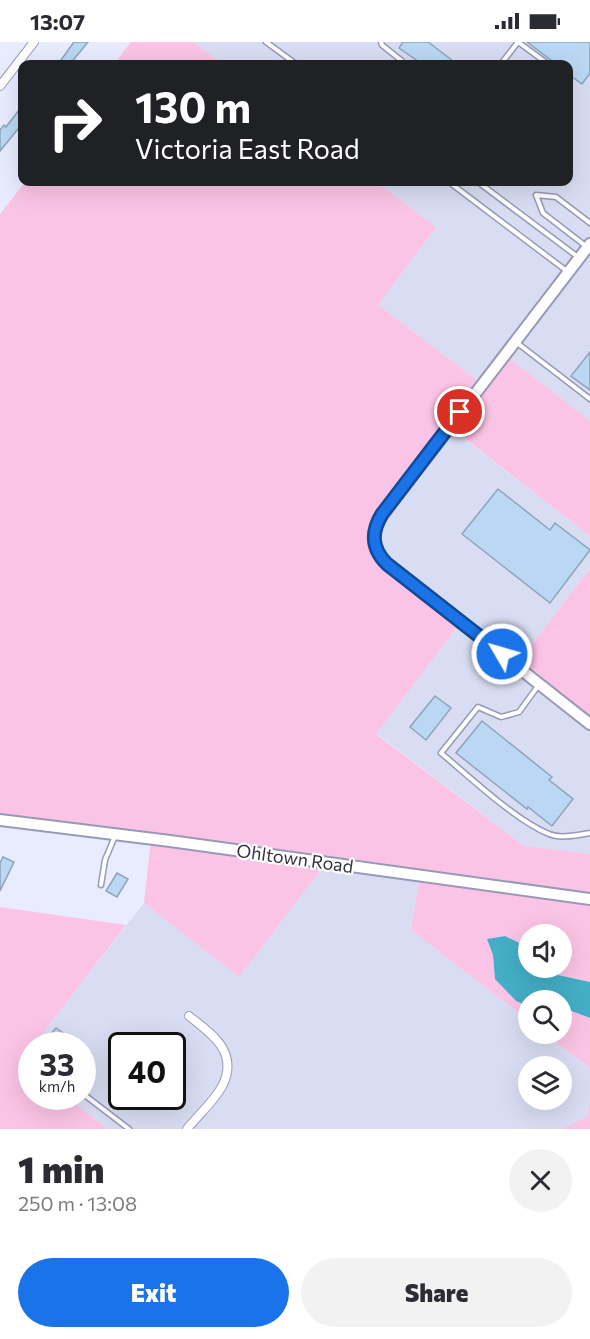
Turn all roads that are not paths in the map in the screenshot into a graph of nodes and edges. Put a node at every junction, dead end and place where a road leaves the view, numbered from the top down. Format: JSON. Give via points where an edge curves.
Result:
{"nodes":[{"id":1,"x":34,"y":42,"type":"edge"},
{"id":2,"x":266,"y":42,"type":"edge"},
{"id":3,"x":381,"y":42,"type":"edge"},
{"id":4,"x":20,"y":60,"type":"edge"},
{"id":5,"x":291,"y":60,"type":"edge"},
{"id":6,"x":401,"y":60,"type":"edge"},
{"id":7,"x":504,"y":60,"type":"edge"},
{"id":8,"x":543,"y":60,"type":"edge"},
{"id":9,"x":18,"y":63,"type":"edge"},
{"id":10,"x":0,"y":86,"type":"edge"},
{"id":11,"x":454,"y":186,"type":"edge"},
{"id":12,"x":483,"y":186,"type":"edge"},
{"id":13,"x":590,"y":223,"type":"edge"},
{"id":14,"x":589,"y":246,"type":"edge"},
{"id":15,"x":579,"y":258,"type":"junction"},
{"id":16,"x":568,"y":273,"type":"junction"},
{"id":17,"x":515,"y":341,"type":"junction"},
{"id":18,"x":590,"y":399,"type":"edge"},
{"id":19,"x":540,"y":684,"type":"junction"},
{"id":20,"x":590,"y":724,"type":"edge"},
{"id":21,"x":0,"y":820,"type":"edge"},
{"id":22,"x":590,"y":833,"type":"edge"},
{"id":23,"x":115,"y":835,"type":"junction"},
{"id":24,"x":101,"y":885,"type":"dead end"},
{"id":25,"x":590,"y":899,"type":"edge"},
{"id":26,"x":189,"y":1016,"type":"dead end"},
{"id":27,"x":96,"y":1104,"type":"edge"},
{"id":28,"x":129,"y":1129,"type":"edge"},
{"id":29,"x":187,"y":1129,"type":"edge"}],
"edges":[{"from":1,"to":4,"type":"street"},
{"from":2,"to":5,"type":"lane"},
{"from":3,"to":6,"type":"lane"},
{"from":7,"to":8,"type":"lane","via":[[518,42]]},
{"from":9,"to":10,"type":"street"},
{"from":11,"to":16,"type":"lane"},
{"from":12,"to":15,"type":"lane"},
{"from":13,"to":14,"type":"lane","via":[[556,196],[536,195],[543,213]]},
{"from":14,"to":15,"type":"street"},
{"from":15,"to":16,"type":"street"},
{"from":16,"to":17,"type":"street"},
{"from":17,"to":18,"type":"lane"},
{"from":17,"to":19,"type":"street","via":[[382,514],[374,538],[378,553],[387,564]]},
{"from":19,"to":20,"type":"street"},
{"from":19,"to":22,"type":"lane","via":[[519,712],[501,717],[478,707],[441,753],[522,818],[550,835]]},
{"from":21,"to":23,"type":"street","name":"Ohltown Road"},
{"from":23,"to":24,"type":"lane"},
{"from":23,"to":25,"type":"street","name":"Ohltown Road"},
{"from":26,"to":29,"type":"street","via":[[223,1048],[229,1065],[222,1089]]},
{"from":27,"to":28,"type":"lane"}]}
